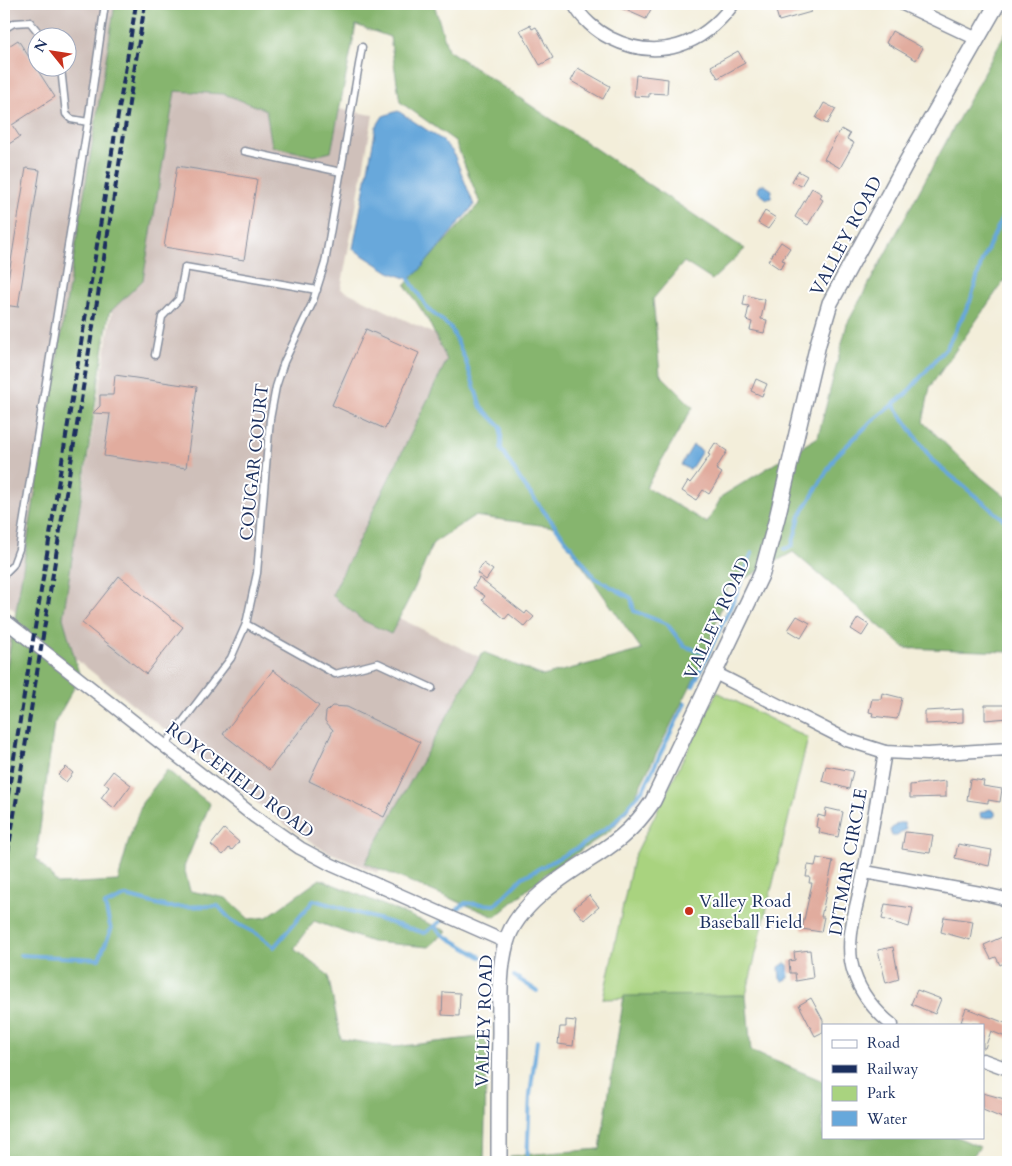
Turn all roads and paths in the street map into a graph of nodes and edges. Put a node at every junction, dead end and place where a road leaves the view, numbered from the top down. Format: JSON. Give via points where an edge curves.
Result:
{"nodes":[{"id":1,"x":105,"y":4,"type":"edge"},
{"id":2,"x":574,"y":4,"type":"edge"},
{"id":3,"x":733,"y":4,"type":"edge"},
{"id":4,"x":903,"y":4,"type":"edge"},
{"id":5,"x":997,"y":4,"type":"edge"},
{"id":6,"x":35,"y":28,"type":"edge"},
{"id":7,"x":4,"y":29,"type":"edge"},
{"id":8,"x":977,"y":40,"type":"junction"},
{"id":9,"x":362,"y":47,"type":"dead end"},
{"id":10,"x":62,"y":78,"type":"edge"},
{"id":11,"x":88,"y":122,"type":"junction"},
{"id":12,"x":244,"y":151,"type":"dead end"},
{"id":13,"x":341,"y":172,"type":"junction"},
{"id":14,"x":317,"y":290,"type":"junction"},
{"id":15,"x":155,"y":356,"type":"dead end"},
{"id":16,"x":4,"y":574,"type":"edge"},
{"id":17,"x":4,"y":620,"type":"edge"},
{"id":18,"x":246,"y":624,"type":"junction"},
{"id":19,"x":713,"y":672,"type":"junction"},
{"id":20,"x":432,"y":688,"type":"dead end"},
{"id":21,"x":165,"y":745,"type":"junction"},
{"id":22,"x":1008,"y":748,"type":"edge"},
{"id":23,"x":885,"y":752,"type":"junction"},
{"id":24,"x":864,"y":872,"type":"junction"},
{"id":25,"x":1008,"y":902,"type":"edge"},
{"id":26,"x":506,"y":942,"type":"junction"},
{"id":27,"x":891,"y":1024,"type":"edge"},
{"id":28,"x":984,"y":1060,"type":"edge"},
{"id":29,"x":1008,"y":1069,"type":"edge"},
{"id":30,"x":499,"y":1162,"type":"edge"}],
"edges":[{"from":1,"to":11,"type":"lane"},
{"from":2,"to":3,"type":"street","via":[[602,34],[624,45],[661,50],[686,44],[708,31]]},
{"from":4,"to":8,"type":"street"},
{"from":5,"to":8,"type":"street","name":"VALLEY ROAD"},
{"from":6,"to":7,"type":"lane","via":[[30,22],[14,23]]},
{"from":8,"to":19,"type":"street","name":"VALLEY ROAD","via":[[830,303],[762,573]]},
{"from":9,"to":13,"type":"lane","name":"COUGAR COURT"},
{"from":10,"to":11,"type":"lane","via":[[66,114],[71,119]]},
{"from":11,"to":16,"type":"lane","via":[[19,549],[13,565]]},
{"from":12,"to":13,"type":"lane"},
{"from":13,"to":14,"type":"lane","name":"COUGAR COURT"},
{"from":14,"to":15,"type":"lane","via":[[185,267],[179,299],[162,317]]},
{"from":14,"to":18,"type":"lane","name":"COUGAR COURT","via":[[276,387],[270,419],[257,573]]},
{"from":17,"to":21,"type":"street","name":"ROYCEFIELD ROAD"},
{"from":18,"to":20,"type":"lane","via":[[335,674],[378,663]]},
{"from":18,"to":21,"type":"lane","name":"COUGAR COURT","via":[[231,658]]},
{"from":19,"to":23,"type":"street","via":[[847,740]]},
{"from":19,"to":26,"type":"street","name":"VALLEY ROAD","via":[[643,817],[614,845],[540,894],[514,923]]},
{"from":21,"to":26,"type":"street","name":"ROYCEFIELD ROAD","via":[[300,848],[332,866]]},
{"from":22,"to":23,"type":"street","via":[[927,754]]},
{"from":23,"to":24,"type":"street","name":"DITMAR CIRCLE"},
{"from":24,"to":25,"type":"street","via":[[980,893]]},
{"from":24,"to":27,"type":"street","name":"DITMAR CIRCLE","via":[[851,936],[854,973],[868,1001]]},
{"from":26,"to":30,"type":"street","name":"VALLEY ROAD","via":[[500,986]]},
{"from":28,"to":29,"type":"street"}]}
